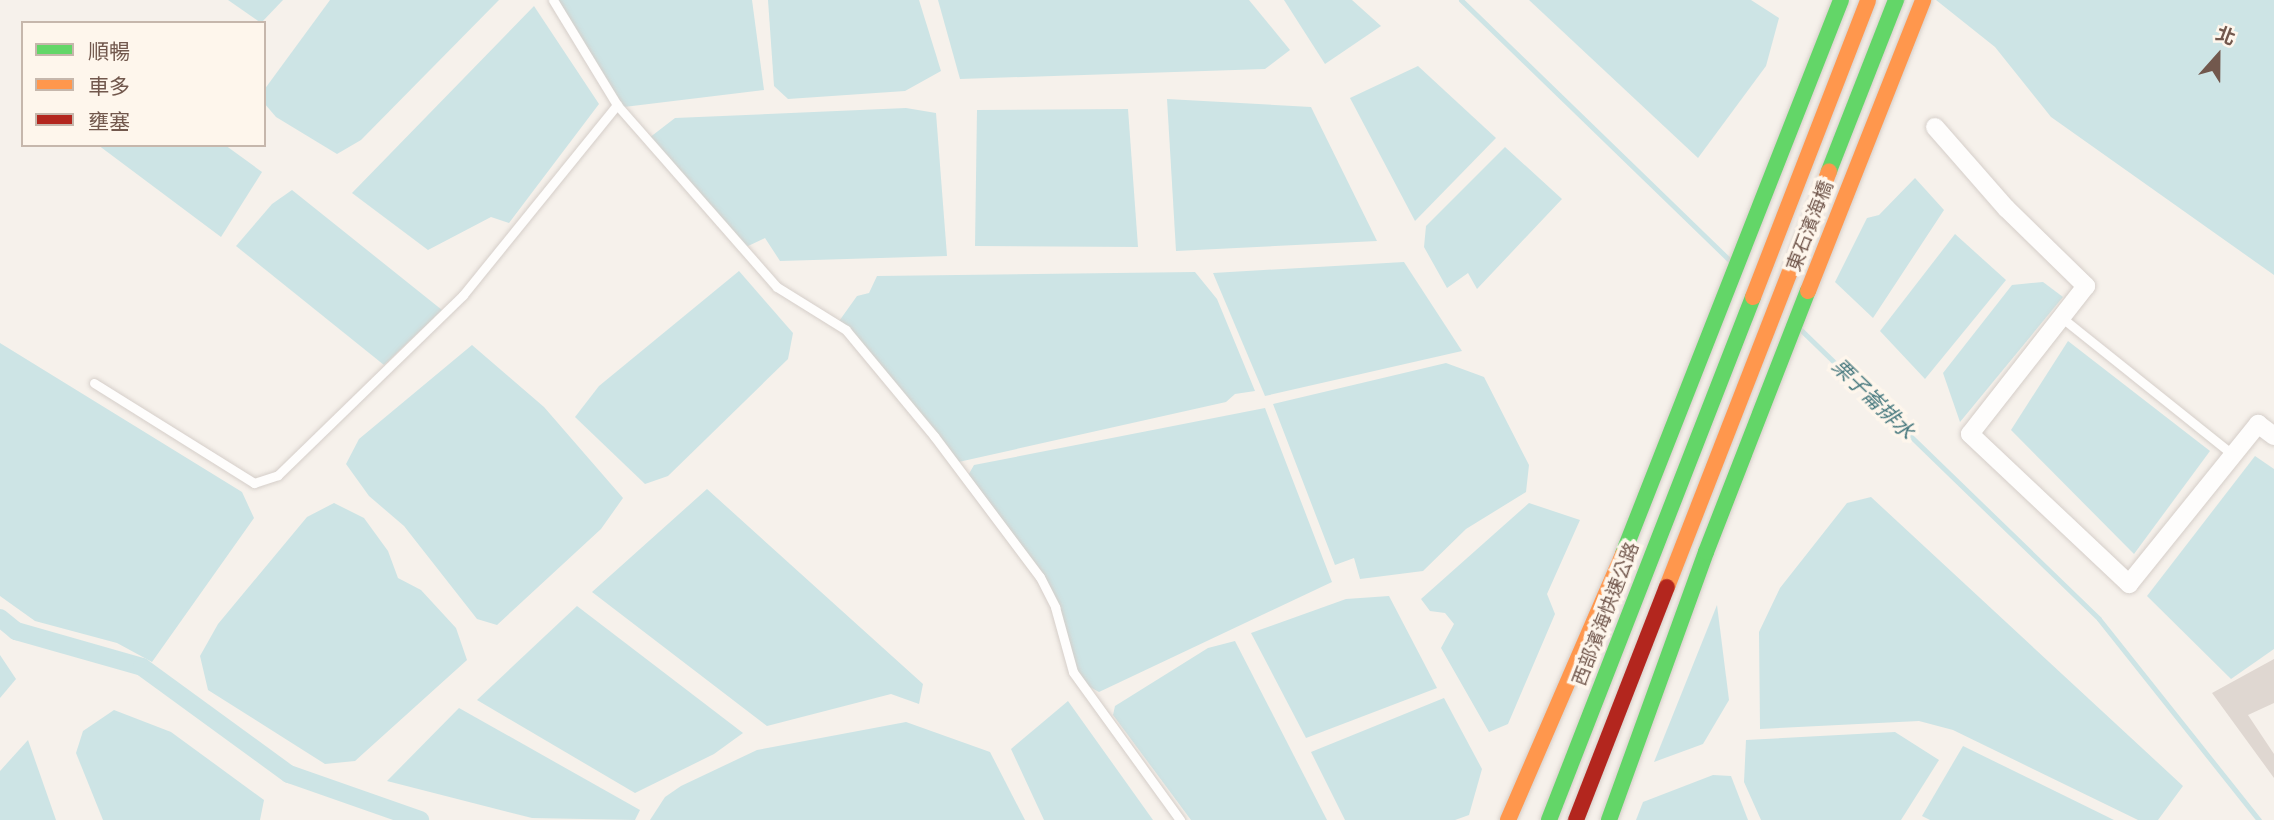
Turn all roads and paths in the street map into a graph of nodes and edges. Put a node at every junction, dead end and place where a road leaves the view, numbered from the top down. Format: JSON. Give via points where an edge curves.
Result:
{"nodes":[{"id":1,"x":553,"y":0,"type":"edge"},
{"id":2,"x":1840,"y":0,"type":"edge"},
{"id":3,"x":1868,"y":0,"type":"edge"},
{"id":4,"x":1896,"y":0,"type":"edge"},
{"id":5,"x":1923,"y":0,"type":"edge"},
{"id":6,"x":617,"y":105,"type":"junction"},
{"id":7,"x":1935,"y":127,"type":"dead end"},
{"id":8,"x":2061,"y":317,"type":"junction"},
{"id":9,"x":94,"y":383,"type":"dead end"},
{"id":10,"x":1703,"y":424,"type":"joint"},
{"id":11,"x":2274,"y":436,"type":"edge"},
{"id":12,"x":2233,"y":455,"type":"junction"},
{"id":13,"x":1180,"y":820,"type":"edge"},
{"id":14,"x":1508,"y":820,"type":"edge"},
{"id":15,"x":1549,"y":820,"type":"edge"},
{"id":16,"x":1576,"y":820,"type":"edge"},
{"id":17,"x":1609,"y":820,"type":"edge"}],
"edges":[{"from":1,"to":6,"type":"lane"},
{"from":2,"to":14,"type":"main road","via":[[1685,400]]},
{"from":3,"to":10,"type":"main road","name":"東石濱海橋"},
{"from":4,"to":16,"type":"main road","name":"東石濱海橋"},
{"from":5,"to":17,"type":"main road","name":"東石濱海橋","via":[[1738,468]]},
{"from":6,"to":9,"type":"lane","via":[[463,295],[278,475],[254,483]]},
{"from":6,"to":13,"type":"lane","via":[[777,288],[846,330],[934,436],[1040,577],[1055,607],[1073,672]]},
{"from":7,"to":8,"type":"street","via":[[2006,208],[2086,286]]},
{"from":8,"to":12,"type":"lane"},
{"from":8,"to":12,"type":"street","via":[[1970,434],[2129,584]]},
{"from":10,"to":15,"type":"main road","name":"西部濱海快速公路"},
{"from":11,"to":12,"type":"street","via":[[2258,424]]}]}
